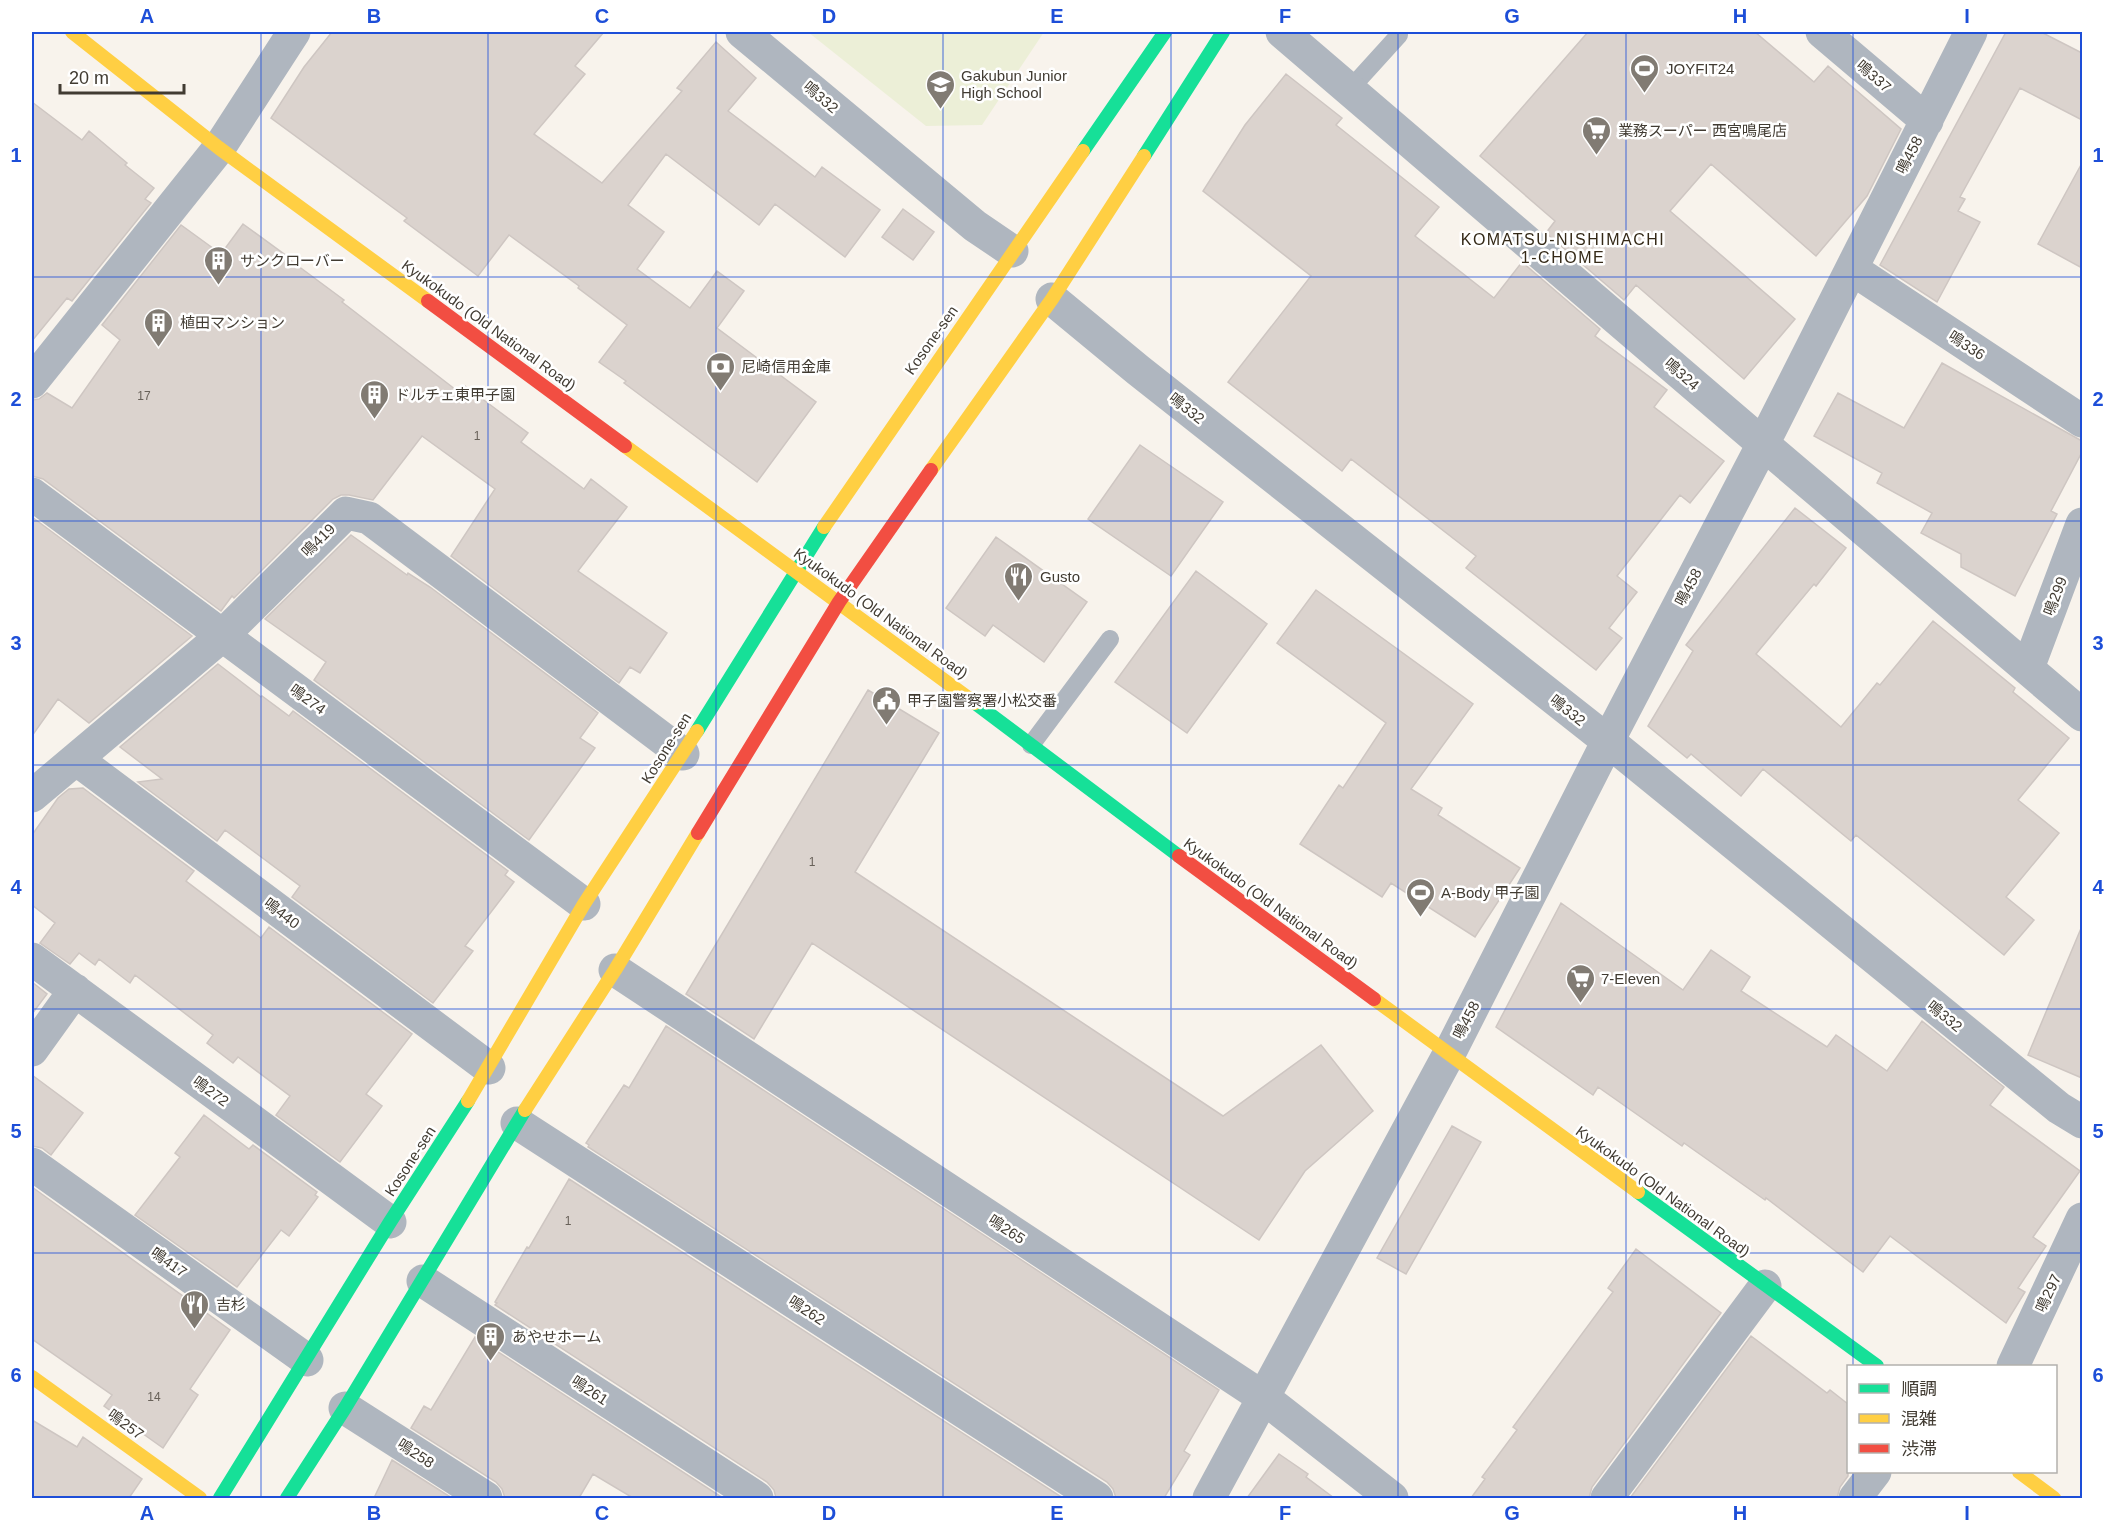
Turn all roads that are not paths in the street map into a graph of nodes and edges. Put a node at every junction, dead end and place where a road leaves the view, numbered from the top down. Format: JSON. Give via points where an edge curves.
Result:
{"nodes":[{"id":1,"x":72,"y":32,"type":"edge"},
{"id":2,"x":294,"y":32,"type":"edge"},
{"id":3,"x":742,"y":32,"type":"edge"},
{"id":4,"x":1165,"y":32,"type":"edge"},
{"id":5,"x":1223,"y":32,"type":"edge"},
{"id":6,"x":1282,"y":32,"type":"edge"},
{"id":7,"x":1822,"y":32,"type":"edge"},
{"id":8,"x":1971,"y":32,"type":"edge"},
{"id":9,"x":1399,"y":35,"type":"dead end"},
{"id":10,"x":1350,"y":89,"type":"junction"},
{"id":11,"x":1927,"y":121,"type":"junction"},
{"id":12,"x":219,"y":148,"type":"junction"},
{"id":13,"x":1012,"y":251,"type":"junction"},
{"id":14,"x":1852,"y":269,"type":"junction"},
{"id":15,"x":1052,"y":298,"type":"junction"},
{"id":16,"x":32,"y":382,"type":"edge"},
{"id":17,"x":2082,"y":421,"type":"edge"},
{"id":18,"x":1763,"y":444,"type":"junction"},
{"id":19,"x":32,"y":494,"type":"edge"},
{"id":20,"x":2082,"y":524,"type":"edge"},
{"id":21,"x":795,"y":570,"type":"junction"},
{"id":22,"x":838,"y":602,"type":"junction"},
{"id":23,"x":222,"y":636,"type":"junction"},
{"id":24,"x":1110,"y":639,"type":"dead end"},
{"id":25,"x":2028,"y":668,"type":"junction"},
{"id":26,"x":2082,"y":715,"type":"edge"},
{"id":27,"x":1608,"y":741,"type":"junction"},
{"id":28,"x":1031,"y":745,"type":"junction"},
{"id":29,"x":682,"y":754,"type":"junction"},
{"id":30,"x":76,"y":759,"type":"junction"},
{"id":31,"x":32,"y":796,"type":"edge"},
{"id":32,"x":584,"y":904,"type":"junction"},
{"id":33,"x":32,"y":959,"type":"edge"},
{"id":34,"x":615,"y":970,"type":"junction"},
{"id":35,"x":75,"y":990,"type":"junction"},
{"id":36,"x":32,"y":1050,"type":"edge"},
{"id":37,"x":1449,"y":1054,"type":"junction"},
{"id":38,"x":489,"y":1068,"type":"junction"},
{"id":39,"x":2082,"y":1122,"type":"edge"},
{"id":40,"x":517,"y":1123,"type":"junction"},
{"id":41,"x":32,"y":1164,"type":"edge"},
{"id":42,"x":2082,"y":1219,"type":"edge"},
{"id":43,"x":390,"y":1222,"type":"junction"},
{"id":44,"x":423,"y":1281,"type":"junction"},
{"id":45,"x":1764,"y":1286,"type":"junction"},
{"id":46,"x":307,"y":1360,"type":"junction"},
{"id":47,"x":1876,"y":1365,"type":"edge"},
{"id":48,"x":2013,"y":1365,"type":"edge"},
{"id":49,"x":32,"y":1377,"type":"edge"},
{"id":50,"x":1264,"y":1398,"type":"junction"},
{"id":51,"x":345,"y":1408,"type":"junction"},
{"id":52,"x":1874,"y":1473,"type":"edge"},
{"id":53,"x":2020,"y":1473,"type":"edge"},
{"id":54,"x":200,"y":1498,"type":"edge"},
{"id":55,"x":220,"y":1498,"type":"edge"},
{"id":56,"x":287,"y":1498,"type":"edge"},
{"id":57,"x":486,"y":1498,"type":"edge"},
{"id":58,"x":757,"y":1498,"type":"edge"},
{"id":59,"x":1097,"y":1498,"type":"edge"},
{"id":60,"x":1209,"y":1498,"type":"edge"},
{"id":61,"x":1392,"y":1498,"type":"edge"},
{"id":62,"x":1606,"y":1498,"type":"edge"},
{"id":63,"x":1855,"y":1498,"type":"edge"},
{"id":64,"x":2054,"y":1498,"type":"edge"}],
"edges":[{"from":1,"to":12,"type":"street","name":"Kyukokudo (Old National Road)"},
{"from":2,"to":12,"type":"street"},
{"from":3,"to":13,"type":"street","name":"鳴332","via":[[975,226]]},
{"from":4,"to":13,"type":"street","name":"Kosone-sen"},
{"from":5,"to":15,"type":"street"},
{"from":6,"to":10,"type":"street","name":"鳴324"},
{"from":7,"to":11,"type":"street","name":"鳴337"},
{"from":8,"to":11,"type":"street","name":"鳴458"},
{"from":9,"to":10,"type":"lane"},
{"from":10,"to":18,"type":"street","name":"鳴324"},
{"from":11,"to":14,"type":"street","name":"鳴458"},
{"from":12,"to":16,"type":"street"},
{"from":12,"to":21,"type":"street","name":"Kyukokudo (Old National Road)"},
{"from":13,"to":21,"type":"street","name":"Kosone-sen"},
{"from":14,"to":17,"type":"street","name":"鳴336"},
{"from":14,"to":18,"type":"street","name":"鳴458"},
{"from":15,"to":22,"type":"street"},
{"from":15,"to":27,"type":"street","name":"鳴332"},
{"from":18,"to":25,"type":"street","name":"鳴324"},
{"from":18,"to":27,"type":"street","name":"鳴458"},
{"from":19,"to":23,"type":"street","name":"鳴274"},
{"from":20,"to":25,"type":"street","name":"鳴299"},
{"from":21,"to":22,"type":"street","name":"Kyukokudo (Old National Road)"},
{"from":21,"to":29,"type":"street","name":"Kosone-sen"},
{"from":22,"to":28,"type":"street","name":"Kyukokudo (Old National Road)"},
{"from":22,"to":34,"type":"street"},
{"from":23,"to":29,"type":"street","name":"鳴419","via":[[346,513],[369,518]]},
{"from":23,"to":30,"type":"street","name":"鳴419"},
{"from":23,"to":32,"type":"street","name":"鳴274"},
{"from":24,"to":28,"type":"lane"},
{"from":25,"to":26,"type":"street","name":"鳴324"},
{"from":27,"to":37,"type":"street","name":"鳴458"},
{"from":27,"to":39,"type":"street","name":"鳴332","via":[[2059,1108]]},
{"from":28,"to":37,"type":"street","name":"Kyukokudo (Old National Road)"},
{"from":29,"to":32,"type":"street","name":"Kosone-sen"},
{"from":30,"to":31,"type":"street","name":"鳴419"},
{"from":30,"to":38,"type":"street","name":"鳴440"},
{"from":32,"to":38,"type":"street","name":"Kosone-sen"},
{"from":33,"to":35,"type":"street","name":"鳴272"},
{"from":34,"to":40,"type":"street"},
{"from":34,"to":50,"type":"street","name":"鳴265"},
{"from":35,"to":36,"type":"street"},
{"from":35,"to":43,"type":"street","name":"鳴272"},
{"from":37,"to":45,"type":"street","name":"Kyukokudo (Old National Road)"},
{"from":37,"to":50,"type":"street","name":"鳴458"},
{"from":38,"to":43,"type":"street","name":"Kosone-sen"},
{"from":40,"to":44,"type":"street"},
{"from":40,"to":59,"type":"street","name":"鳴262"},
{"from":41,"to":46,"type":"street","name":"鳴417"},
{"from":42,"to":48,"type":"street","name":"鳴297"},
{"from":43,"to":46,"type":"street","name":"Kosone-sen"},
{"from":44,"to":51,"type":"street"},
{"from":44,"to":58,"type":"street","name":"鳴261"},
{"from":45,"to":47,"type":"street","name":"Kyukokudo (Old National Road)"},
{"from":45,"to":62,"type":"street"},
{"from":46,"to":55,"type":"street","name":"Kosone-sen"},
{"from":49,"to":54,"type":"street","name":"鳴257"},
{"from":50,"to":60,"type":"street","name":"鳴458"},
{"from":50,"to":61,"type":"street","name":"鳴265"},
{"from":51,"to":56,"type":"street"},
{"from":51,"to":57,"type":"street","name":"鳴258"},
{"from":52,"to":63,"type":"street"},
{"from":53,"to":64,"type":"street"}]}
